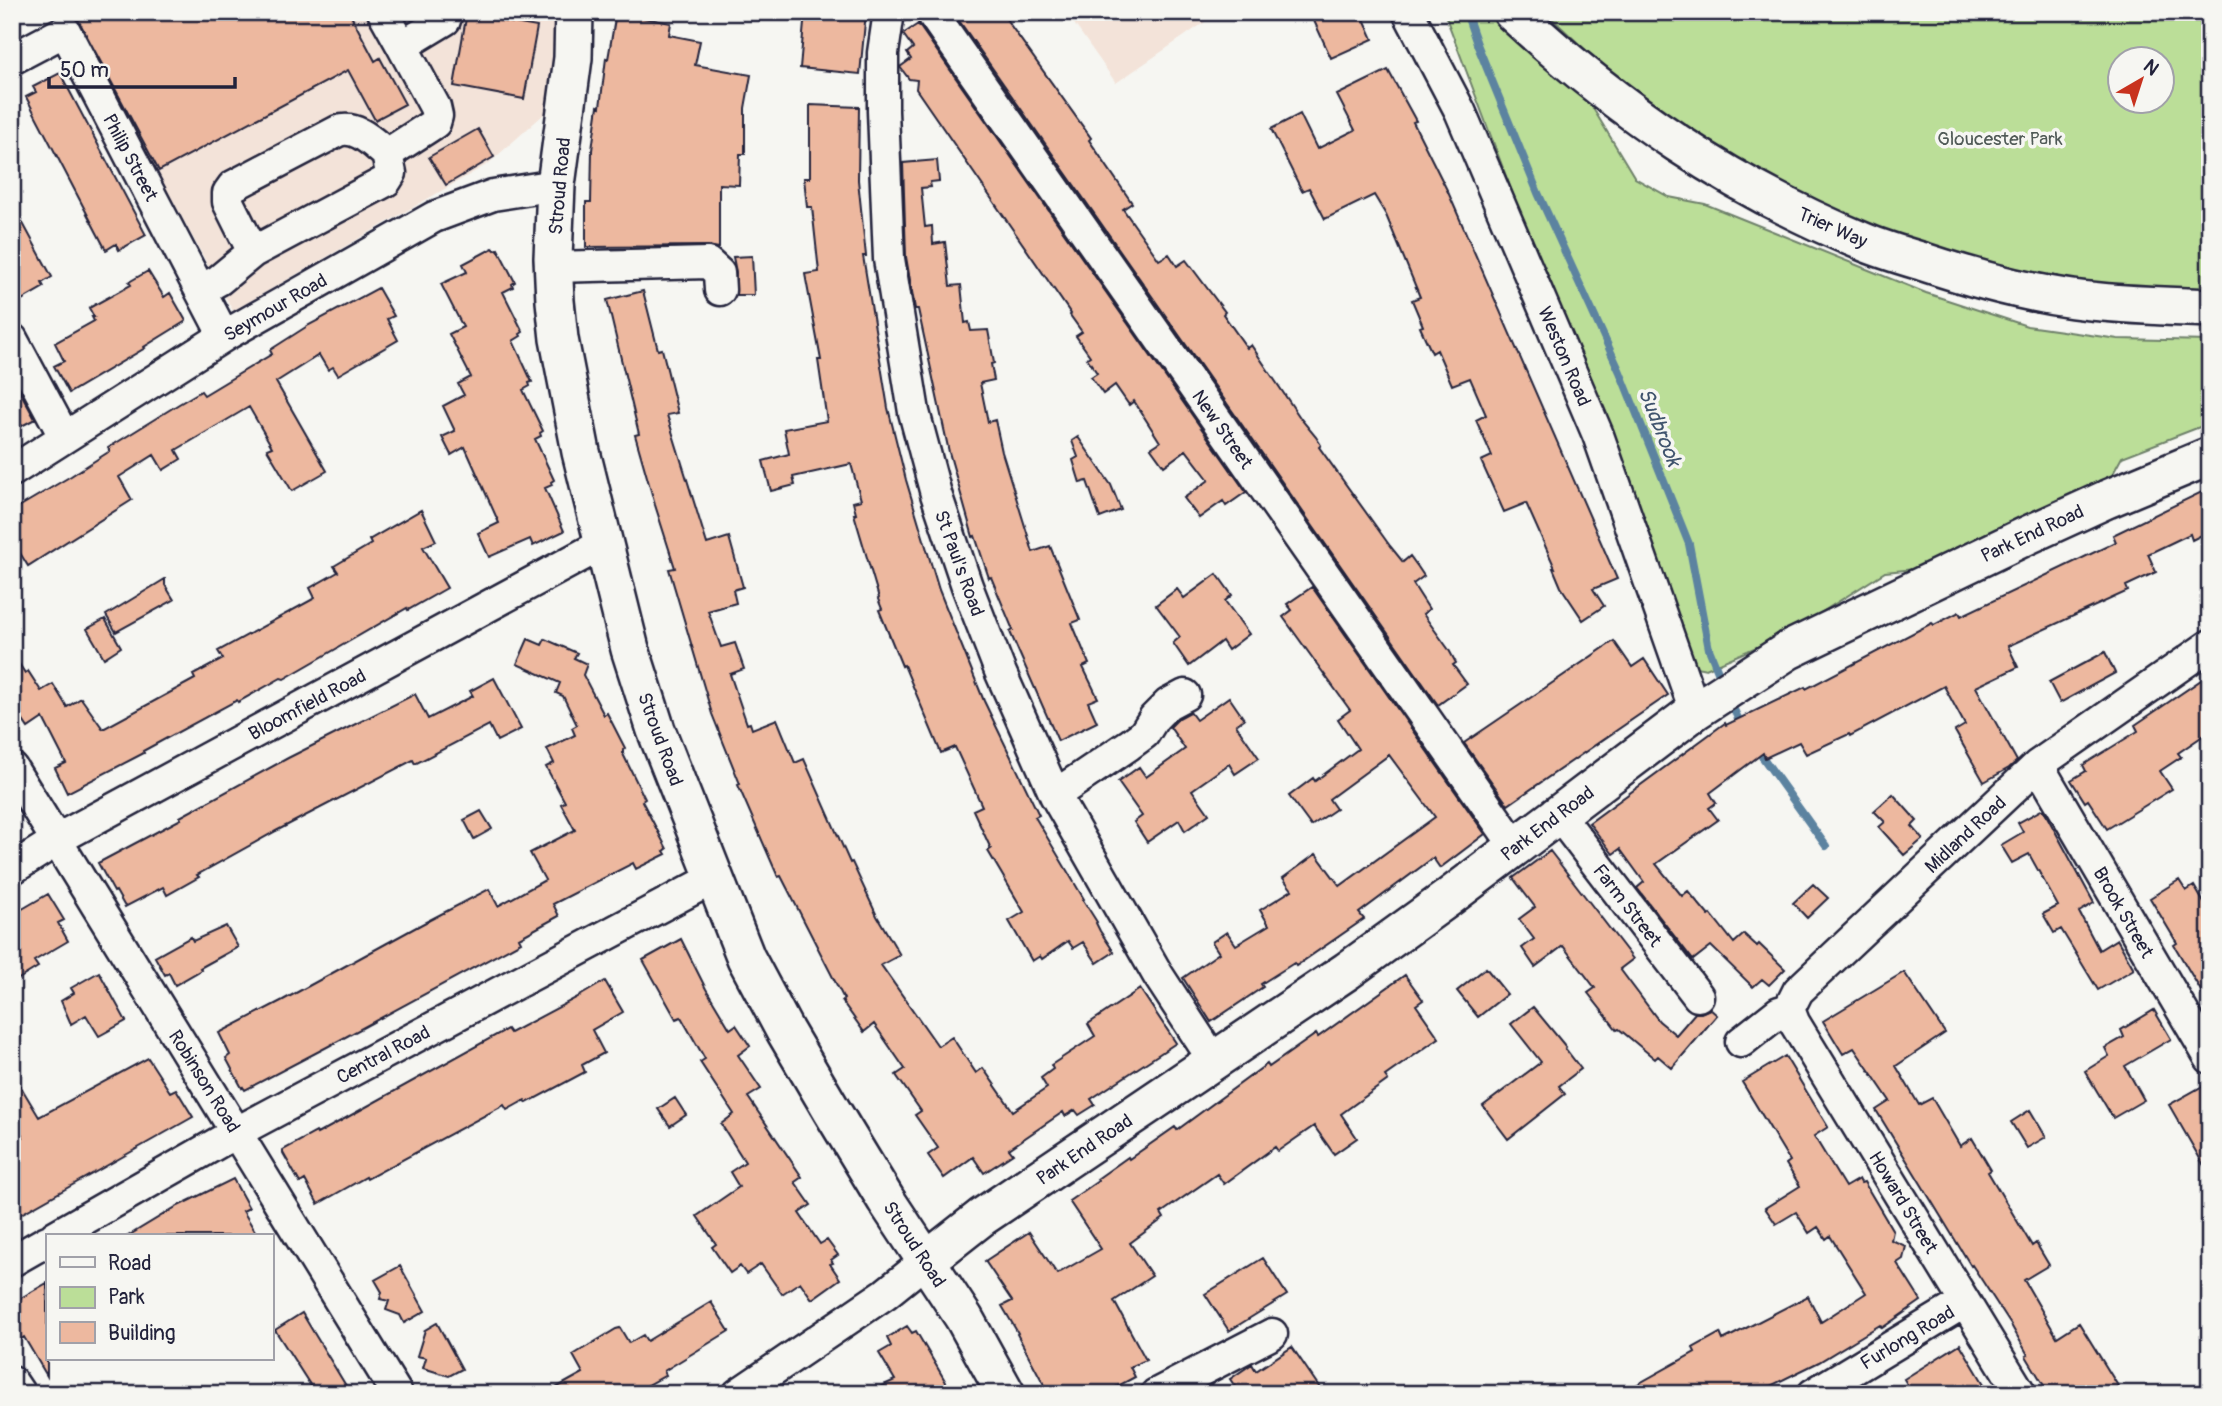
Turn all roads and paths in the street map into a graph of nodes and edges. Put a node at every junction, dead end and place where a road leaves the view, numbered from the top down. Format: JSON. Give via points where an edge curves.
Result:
{"nodes":[{"id":1,"x":383,"y":12,"type":"edge"},
{"id":2,"x":447,"y":12,"type":"edge"},
{"id":3,"x":574,"y":12,"type":"edge"},
{"id":4,"x":890,"y":12,"type":"edge"},
{"id":5,"x":931,"y":12,"type":"edge"},
{"id":6,"x":1408,"y":12,"type":"edge"},
{"id":7,"x":1512,"y":12,"type":"edge"},
{"id":8,"x":402,"y":46,"type":"junction"},
{"id":9,"x":12,"y":59,"type":"edge"},
{"id":10,"x":387,"y":154,"type":"junction"},
{"id":11,"x":556,"y":185,"type":"junction"},
{"id":12,"x":253,"y":252,"type":"junction"},
{"id":13,"x":553,"y":267,"type":"junction"},
{"id":14,"x":201,"y":290,"type":"junction"},
{"id":15,"x":720,"y":290,"type":"dead end"},
{"id":16,"x":2210,"y":308,"type":"edge"},
{"id":17,"x":224,"y":336,"type":"junction"},
{"id":18,"x":12,"y":339,"type":"edge"},
{"id":19,"x":64,"y":436,"type":"junction"},
{"id":20,"x":2210,"y":456,"type":"edge"},
{"id":21,"x":12,"y":471,"type":"edge"},
{"id":22,"x":603,"y":544,"type":"junction"},
{"id":23,"x":2210,"y":645,"type":"edge"},
{"id":24,"x":1185,"y":695,"type":"dead end"},
{"id":25,"x":1695,"y":711,"type":"junction"},
{"id":26,"x":2039,"y":765,"type":"junction"},
{"id":27,"x":12,"y":768,"type":"edge"},
{"id":28,"x":1055,"y":795,"type":"junction"},
{"id":29,"x":1559,"y":815,"type":"junction"},
{"id":30,"x":56,"y":842,"type":"junction"},
{"id":31,"x":1515,"y":846,"type":"junction"},
{"id":32,"x":12,"y":869,"type":"edge"},
{"id":33,"x":714,"y":878,"type":"junction"},
{"id":34,"x":1698,"y":996,"type":"dead end"},
{"id":35,"x":1789,"y":1009,"type":"junction"},
{"id":36,"x":1741,"y":1042,"type":"dead end"},
{"id":37,"x":2210,"y":1058,"type":"edge"},
{"id":38,"x":1214,"y":1060,"type":"junction"},
{"id":39,"x":237,"y":1132,"type":"junction"},
{"id":40,"x":58,"y":1234,"type":"edge"},
{"id":41,"x":46,"y":1242,"type":"edge"},
{"id":42,"x":12,"y":1261,"type":"edge"},
{"id":43,"x":926,"y":1261,"type":"junction"},
{"id":44,"x":1965,"y":1302,"type":"junction"},
{"id":45,"x":1272,"y":1334,"type":"dead end"},
{"id":46,"x":12,"y":1381,"type":"edge"},
{"id":47,"x":20,"y":1394,"type":"edge"},
{"id":48,"x":397,"y":1394,"type":"edge"},
{"id":49,"x":738,"y":1394,"type":"edge"},
{"id":50,"x":1006,"y":1394,"type":"edge"},
{"id":51,"x":1156,"y":1394,"type":"edge"},
{"id":52,"x":1813,"y":1394,"type":"edge"},
{"id":53,"x":2021,"y":1394,"type":"edge"}],
"edges":[{"from":1,"to":8,"type":"street"},
{"from":2,"to":8,"type":"street","via":[[445,20]]},
{"from":3,"to":11,"type":"main road","name":"Stroud Road","via":[[573,58]]},
{"from":4,"to":28,"type":"street","name":"St Paul's Road","via":[[883,53],[889,259],[914,412],[967,586]]},
{"from":5,"to":31,"type":"street","name":"New Street"},
{"from":6,"to":25,"type":"street","name":"Weston Road","via":[[1460,111],[1598,435]]},
{"from":7,"to":16,"type":"main road","name":"Trier Way","via":[[1604,91],[1664,135],[1730,177],[1865,243],[2011,288],[2142,306]]},
{"from":8,"to":10,"type":"street","via":[[437,116],[435,123]]},
{"from":9,"to":14,"type":"street","name":"Philip Street","via":[[65,31]]},
{"from":10,"to":12,"type":"street","via":[[391,173],[386,181]]},
{"from":10,"to":12,"type":"street","via":[[348,128],[233,186],[228,202]]},
{"from":11,"to":13,"type":"main road","name":"Stroud Road"},
{"from":11,"to":17,"type":"street","name":"Seymour Road","via":[[493,195],[434,217]]},
{"from":12,"to":14,"type":"street"},
{"from":13,"to":15,"type":"street","via":[[708,263],[719,273]]},
{"from":13,"to":22,"type":"main road","name":"Stroud Road","via":[[562,360]]},
{"from":14,"to":17,"type":"street","name":"Philip Street"},
{"from":17,"to":19,"type":"street","name":"Seymour Road"},
{"from":18,"to":19,"type":"street"},
{"from":19,"to":21,"type":"street","name":"Seymour Road"},
{"from":20,"to":25,"type":"main road","name":"Park End Road","via":[[2028,534],[1792,648]]},
{"from":22,"to":30,"type":"street","name":"Bloomfield Road"},
{"from":22,"to":33,"type":"main road","name":"Stroud Road","via":[[656,730]]},
{"from":23,"to":26,"type":"street","name":"Midland Road"},
{"from":24,"to":28,"type":"street","via":[[1168,704],[1137,740]]},
{"from":25,"to":29,"type":"main road","name":"Park End Road"},
{"from":26,"to":35,"type":"street","name":"Midland Road","via":[[1798,991]]},
{"from":26,"to":37,"type":"street","name":"Brook Street"},
{"from":27,"to":30,"type":"street","name":"Robinson Road"},
{"from":28,"to":38,"type":"street","name":"St Paul's Road","via":[[1157,975]]},
{"from":29,"to":31,"type":"main road","name":"Park End Road"},
{"from":29,"to":34,"type":"street","name":"Farm Street"},
{"from":30,"to":32,"type":"street","name":"Bloomfield Road"},
{"from":30,"to":39,"type":"street","name":"Robinson Road"},
{"from":31,"to":38,"type":"main road","name":"Park End Road","via":[[1368,956]]},
{"from":33,"to":39,"type":"street","name":"Central Road"},
{"from":33,"to":43,"type":"main road","name":"Stroud Road","via":[[746,958],[785,1031]]},
{"from":35,"to":36,"type":"street","name":"Midland Road"},
{"from":35,"to":44,"type":"street","name":"Howard Street"},
{"from":38,"to":43,"type":"main road","name":"Park End Road","via":[[982,1217]]},
{"from":39,"to":40,"type":"street","name":"Central Road"},
{"from":39,"to":48,"type":"street","name":"Robinson Road"},
{"from":41,"to":42,"type":"street"},
{"from":43,"to":49,"type":"street","via":[[886,1294]]},
{"from":43,"to":50,"type":"main road","name":"Stroud Road"},
{"from":44,"to":52,"type":"street","name":"Furlong Road"},
{"from":44,"to":53,"type":"street","name":"Howard Street"},
{"from":45,"to":51,"type":"street"},
{"from":46,"to":47,"type":"street"}]}
